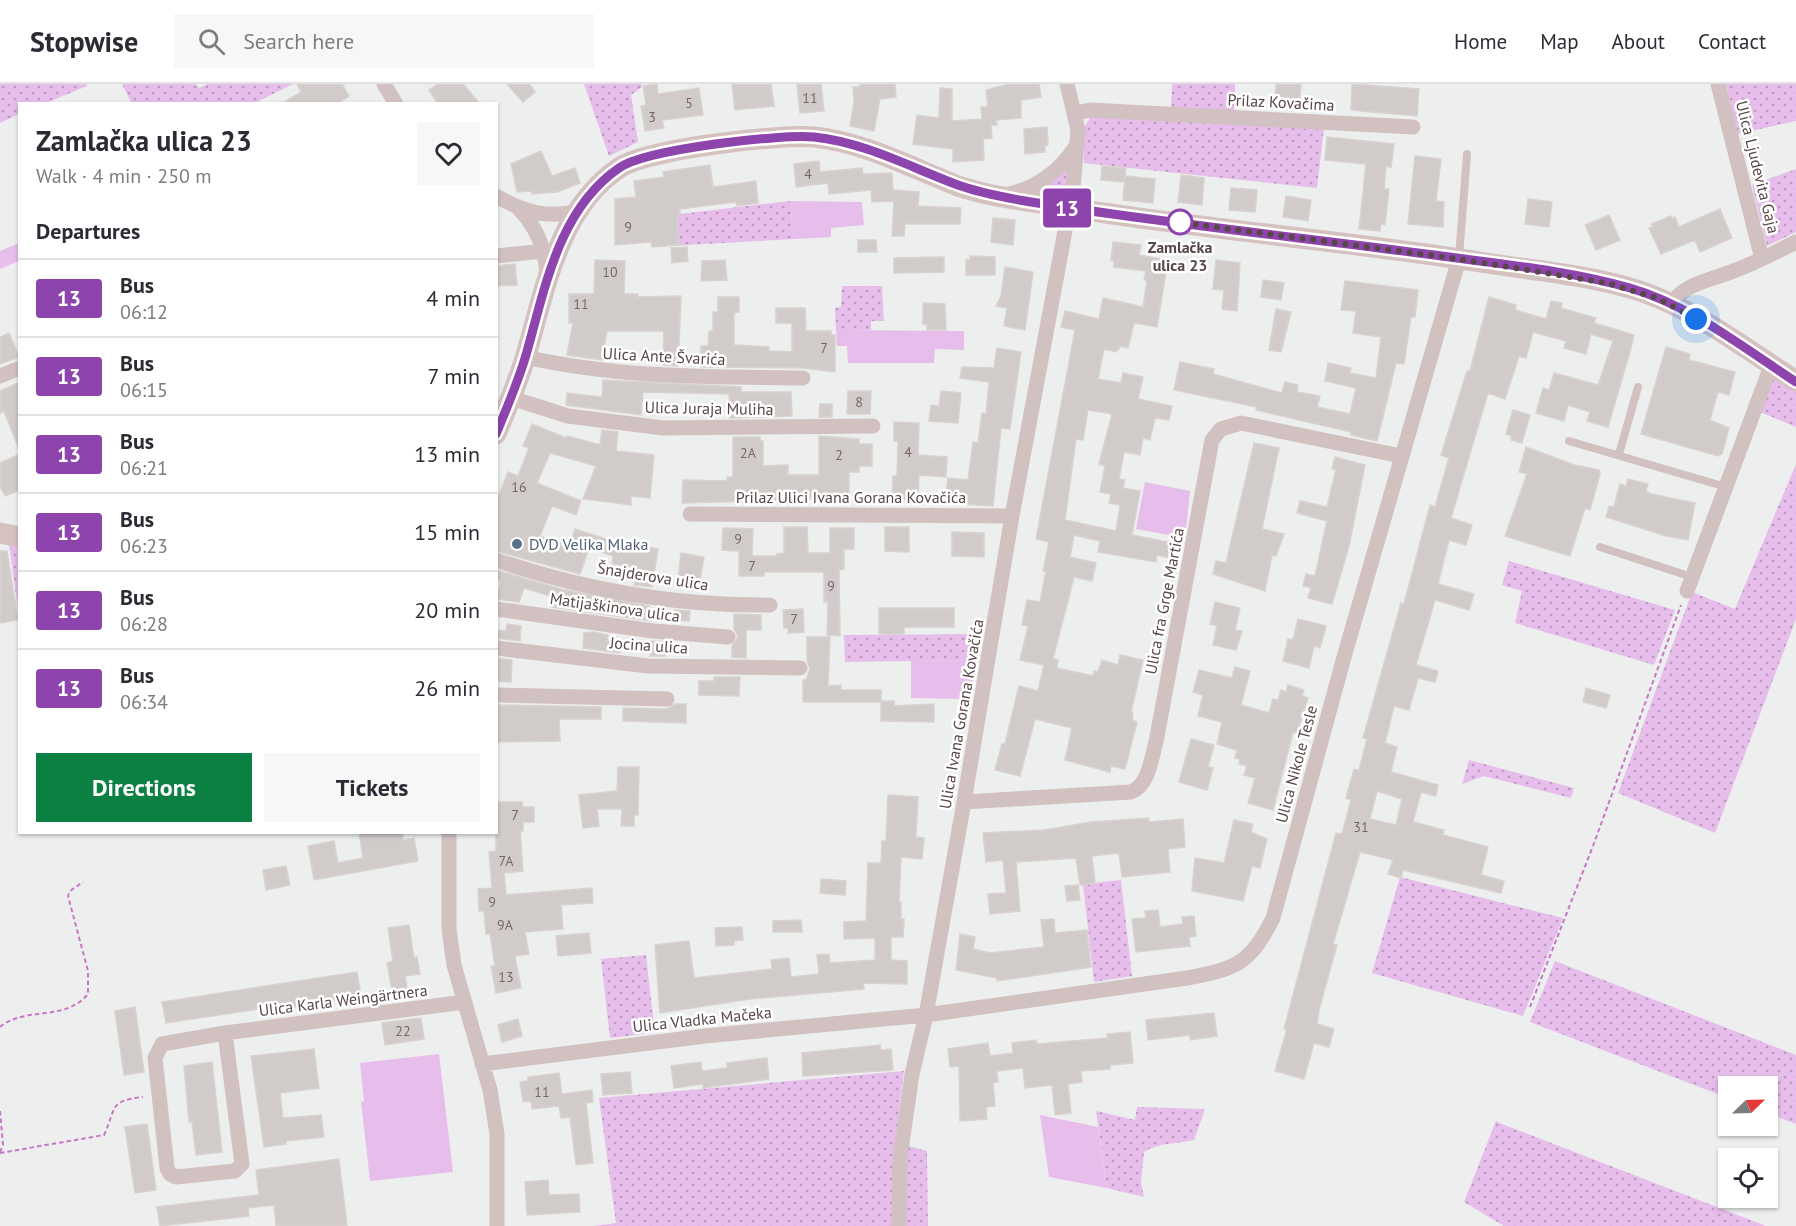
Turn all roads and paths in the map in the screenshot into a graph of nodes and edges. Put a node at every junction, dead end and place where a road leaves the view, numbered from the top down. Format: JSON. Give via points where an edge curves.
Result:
{"nodes":[{"id":1,"x":384,"y":84,"type":"edge"},
{"id":2,"x":1067,"y":84,"type":"edge"},
{"id":3,"x":1718,"y":84,"type":"edge"},
{"id":4,"x":395,"y":102,"type":"edge"},
{"id":5,"x":1076,"y":112,"type":"junction"},
{"id":6,"x":1413,"y":127,"type":"dead end"},
{"id":7,"x":1078,"y":143,"type":"junction"},
{"id":8,"x":1467,"y":154,"type":"dead end"},
{"id":9,"x":995,"y":196,"type":"junction"},
{"id":10,"x":498,"y":197,"type":"edge"},
{"id":11,"x":517,"y":207,"type":"junction"},
{"id":12,"x":1069,"y":208,"type":"junction"},
{"id":13,"x":579,"y":211,"type":"junction"},
{"id":14,"x":1796,"y":242,"type":"edge"},
{"id":15,"x":543,"y":250,"type":"junction"},
{"id":16,"x":498,"y":256,"type":"edge"},
{"id":17,"x":1459,"y":259,"type":"junction"},
{"id":18,"x":1762,"y":259,"type":"junction"},
{"id":19,"x":548,"y":274,"type":"junction"},
{"id":20,"x":1671,"y":304,"type":"junction"},
{"id":21,"x":525,"y":357,"type":"junction"},
{"id":22,"x":1771,"y":366,"type":"junction"},
{"id":23,"x":18,"y":369,"type":"edge"},
{"id":24,"x":0,"y":376,"type":"edge"},
{"id":25,"x":803,"y":378,"type":"dead end"},
{"id":26,"x":1796,"y":381,"type":"edge"},
{"id":27,"x":1638,"y":387,"type":"dead end"},
{"id":28,"x":511,"y":398,"type":"junction"},
{"id":29,"x":873,"y":426,"type":"dead end"},
{"id":30,"x":498,"y":429,"type":"edge"},
{"id":31,"x":1569,"y":441,"type":"dead end"},
{"id":32,"x":1619,"y":454,"type":"junction"},
{"id":33,"x":1401,"y":456,"type":"junction"},
{"id":34,"x":1726,"y":487,"type":"junction"},
{"id":35,"x":690,"y":514,"type":"dead end"},
{"id":36,"x":1012,"y":516,"type":"junction"},
{"id":37,"x":0,"y":533,"type":"edge"},
{"id":38,"x":18,"y":537,"type":"edge"},
{"id":39,"x":1600,"y":547,"type":"dead end"},
{"id":40,"x":498,"y":561,"type":"edge"},
{"id":41,"x":1692,"y":577,"type":"junction"},
{"id":42,"x":1687,"y":591,"type":"joint"},
{"id":43,"x":770,"y":605,"type":"dead end"},
{"id":44,"x":498,"y":609,"type":"edge"},
{"id":45,"x":728,"y":637,"type":"dead end"},
{"id":46,"x":498,"y":648,"type":"edge"},
{"id":47,"x":800,"y":668,"type":"dead end"},
{"id":48,"x":498,"y":695,"type":"edge"},
{"id":49,"x":668,"y":699,"type":"dead end"},
{"id":50,"x":964,"y":802,"type":"junction"},
{"id":51,"x":449,"y":834,"type":"edge"},
{"id":52,"x":83,"y":882,"type":"dead end"},
{"id":53,"x":465,"y":1002,"type":"junction"},
{"id":54,"x":1530,"y":1007,"type":"dead end"},
{"id":55,"x":926,"y":1015,"type":"junction"},
{"id":56,"x":0,"y":1027,"type":"edge"},
{"id":57,"x":225,"y":1033,"type":"junction"},
{"id":58,"x":482,"y":1064,"type":"junction"},
{"id":59,"x":159,"y":1095,"type":"junction"},
{"id":60,"x":0,"y":1111,"type":"edge"},
{"id":61,"x":0,"y":1153,"type":"edge"},
{"id":62,"x":497,"y":1226,"type":"edge"},
{"id":63,"x":899,"y":1226,"type":"edge"}],
"edges":[{"from":1,"to":4,"type":"street"},
{"from":2,"to":5,"type":"street","name":"Ulica Ivana Gorana Kovačića"},
{"from":3,"to":18,"type":"street","name":"Ulica Ljudevita Gaja"},
{"from":5,"to":6,"type":"street","name":"Prilaz Kovačima"},
{"from":5,"to":7,"type":"street","name":"Ulica Ivana Gorana Kovačića"},
{"from":7,"to":9,"type":"street","via":[[1059,169],[1046,178],[1019,191]]},
{"from":7,"to":12,"type":"street","name":"Ulica Ivana Gorana Kovačića"},
{"from":8,"to":17,"type":"lane"},
{"from":9,"to":12,"type":"street"},
{"from":9,"to":13,"type":"street","via":[[849,144],[814,137],[776,138],[657,154],[620,167]]},
{"from":10,"to":11,"type":"street"},
{"from":11,"to":13,"type":"street","via":[[545,216]]},
{"from":11,"to":15,"type":"street"},
{"from":12,"to":17,"type":"street"},
{"from":12,"to":36,"type":"street","name":"Ulica Ivana Gorana Kovačića"},
{"from":13,"to":19,"type":"street"},
{"from":14,"to":18,"type":"street"},
{"from":15,"to":16,"type":"street"},
{"from":15,"to":19,"type":"street"},
{"from":17,"to":20,"type":"street","via":[[1630,288]]},
{"from":17,"to":33,"type":"street","name":"Ulica Nikole Tesle"},
{"from":18,"to":20,"type":"street","via":[[1694,285]]},
{"from":19,"to":21,"type":"street"},
{"from":20,"to":22,"type":"street"},
{"from":21,"to":25,"type":"street","name":"Ulica Ante Švarića","via":[[593,371],[643,375]]},
{"from":21,"to":28,"type":"street"},
{"from":22,"to":26,"type":"street"},
{"from":22,"to":34,"type":"street"},
{"from":23,"to":24,"type":"street"},
{"from":27,"to":32,"type":"lane"},
{"from":28,"to":29,"type":"street","name":"Ulica Juraja Muliha","via":[[568,416],[663,428]]},
{"from":28,"to":30,"type":"street"},
{"from":31,"to":32,"type":"lane"},
{"from":32,"to":34,"type":"lane"},
{"from":33,"to":50,"type":"street","name":"Ulica fra Grge Martića","via":[[1241,423],[1221,429],[1212,440],[1156,742],[1141,786],[1131,792]]},
{"from":33,"to":55,"type":"street","name":"Ulica Nikole Tesle","via":[[1273,918],[1256,950],[1237,966],[1213,973]]},
{"from":34,"to":41,"type":"street"},
{"from":35,"to":36,"type":"street","name":"Prilaz Ulici Ivana Gorana Kovačića"},
{"from":36,"to":50,"type":"street","name":"Ulica Ivana Gorana Kovačića"},
{"from":37,"to":38,"type":"street"},
{"from":39,"to":41,"type":"lane"},
{"from":40,"to":43,"type":"street","name":"Šnajderova ulica","via":[[625,593],[726,606]]},
{"from":41,"to":42,"type":"street"},
{"from":42,"to":54,"type":"path"},
{"from":44,"to":45,"type":"street","name":"Matijaškinova ulica","via":[[653,631]]},
{"from":46,"to":47,"type":"street","name":"Jocina ulica","via":[[648,666]]},
{"from":48,"to":49,"type":"street"},
{"from":50,"to":55,"type":"street","name":"Ulica Ivana Gorana Kovačića"},
{"from":51,"to":53,"type":"street","via":[[449,928]]},
{"from":52,"to":56,"type":"path","via":[[68,897],[88,971],[88,994],[73,1007],[12,1020]]},
{"from":53,"to":57,"type":"street","name":"Ulica Karla Weingärtnera"},
{"from":53,"to":58,"type":"street"},
{"from":55,"to":58,"type":"street","name":"Ulica Vladka Mačeka","via":[[705,1036]]},
{"from":55,"to":63,"type":"street","name":"Ulica Ivana Gorana Kovačića","via":[[912,1074],[900,1158]]},
{"from":57,"to":59,"type":"street","name":"Ulica Karla Weingärtnera","via":[[162,1044],[155,1058]]},
{"from":57,"to":59,"type":"street","name":"Ulica Karla Weingärtnera","via":[[242,1158],[239,1169],[183,1178],[170,1174]]},
{"from":58,"to":62,"type":"street","via":[[497,1134]]},
{"from":59,"to":61,"type":"path","via":[[123,1099],[112,1108],[104,1135]]},
{"from":60,"to":61,"type":"path"}]}
